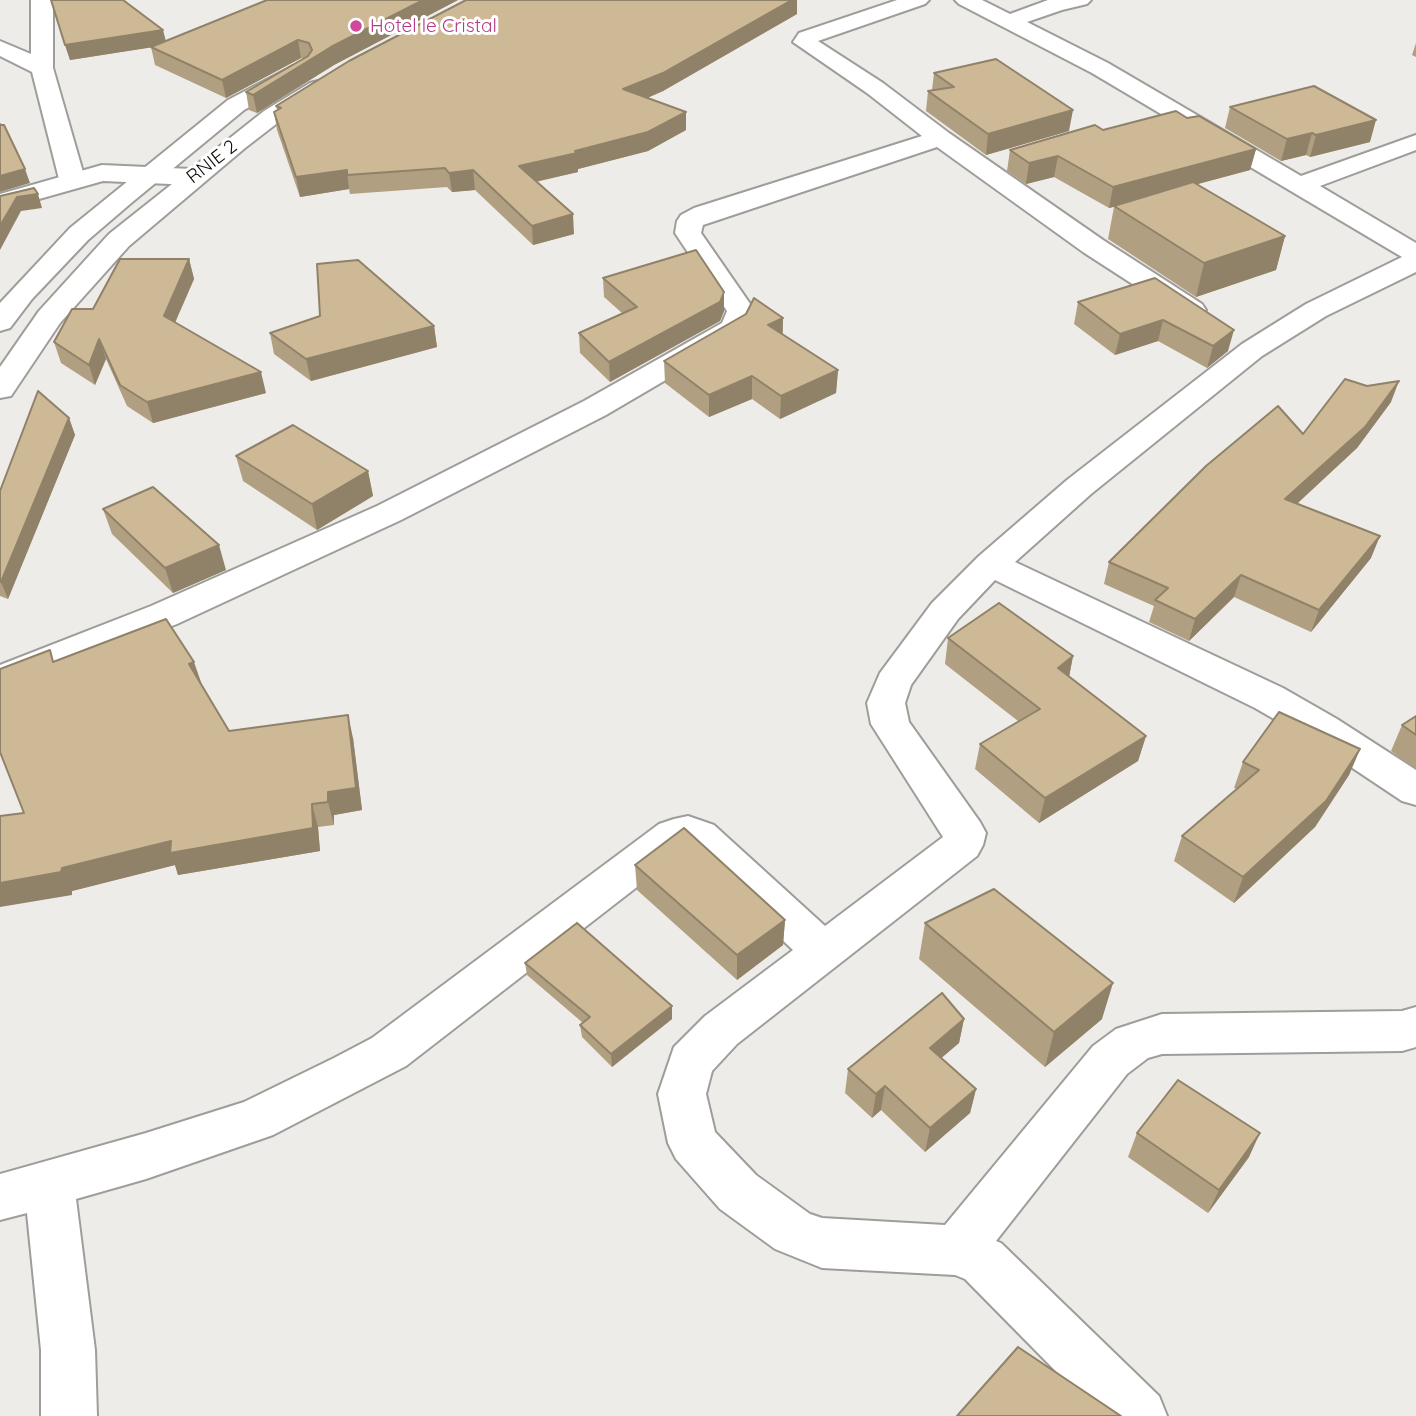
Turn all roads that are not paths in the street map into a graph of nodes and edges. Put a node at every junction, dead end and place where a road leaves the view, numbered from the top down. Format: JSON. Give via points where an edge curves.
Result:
{"nodes":[{"id":1,"x":42,"y":0,"type":"edge"},
{"id":2,"x":918,"y":0,"type":"edge"},
{"id":3,"x":966,"y":0,"type":"edge"},
{"id":4,"x":1080,"y":0,"type":"edge"},
{"id":5,"x":1011,"y":21,"type":"junction"},
{"id":6,"x":0,"y":48,"type":"edge"},
{"id":7,"x":318,"y":58,"type":"edge"},
{"id":8,"x":41,"y":68,"type":"junction"},
{"id":9,"x":343,"y":72,"type":"edge"},
{"id":10,"x":1173,"y":111,"type":"junction"},
{"id":11,"x":1147,"y":118,"type":"edge"},
{"id":12,"x":940,"y":138,"type":"junction"},
{"id":13,"x":1416,"y":142,"type":"edge"},
{"id":14,"x":1006,"y":160,"type":"dead end"},
{"id":15,"x":981,"y":167,"type":"junction"},
{"id":16,"x":151,"y":173,"type":"junction"},
{"id":17,"x":191,"y":177,"type":"junction"},
{"id":18,"x":72,"y":179,"type":"junction"},
{"id":19,"x":1300,"y":185,"type":"junction"},
{"id":20,"x":0,"y":202,"type":"edge"},
{"id":21,"x":1416,"y":254,"type":"edge"},
{"id":22,"x":1416,"y":261,"type":"edge"},
{"id":23,"x":1206,"y":320,"type":"edge"},
{"id":24,"x":0,"y":322,"type":"edge"},
{"id":25,"x":0,"y":389,"type":"edge"},
{"id":26,"x":991,"y":564,"type":"junction"},
{"id":27,"x":0,"y":680,"type":"edge"},
{"id":28,"x":1416,"y":790,"type":"edge"},
{"id":29,"x":823,"y":951,"type":"junction"},
{"id":30,"x":1416,"y":1027,"type":"edge"},
{"id":31,"x":49,"y":1182,"type":"junction"},
{"id":32,"x":0,"y":1197,"type":"edge"},
{"id":33,"x":957,"y":1250,"type":"junction"},
{"id":34,"x":69,"y":1416,"type":"edge"},
{"id":35,"x":1139,"y":1416,"type":"edge"}],
"edges":[{"from":1,"to":8,"type":"main road"},
{"from":2,"to":12,"type":"main road","via":[[804,42]]},
{"from":3,"to":5,"type":"main road"},
{"from":4,"to":5,"type":"main road"},
{"from":5,"to":10,"type":"main road"},
{"from":6,"to":8,"type":"main road"},
{"from":7,"to":16,"type":"main road","name":"RNIE 2","number":"RNIE 2","via":[[236,104]]},
{"from":8,"to":18,"type":"main road"},
{"from":9,"to":17,"type":"main road","name":"RNIE 2","number":"RNIE 2","via":[[272,116]]},
{"from":10,"to":11,"type":"main road"},
{"from":10,"to":19,"type":"main road"},
{"from":12,"to":15,"type":"main road"},
{"from":12,"to":27,"type":"main road","via":[[690,221],[688,233],[741,311],[734,328],[595,408],[388,513],[164,615]]},
{"from":13,"to":19,"type":"main road"},
{"from":14,"to":15,"type":"main road"},
{"from":15,"to":23,"type":"main road"},
{"from":16,"to":17,"type":"main road"},
{"from":16,"to":18,"type":"main road","via":[[109,172]]},
{"from":16,"to":24,"type":"main road","name":"RNIE 2","number":"RNIE 2","via":[[79,234]]},
{"from":17,"to":25,"type":"main road","name":"RNIE 2","number":"RNIE 2","via":[[119,240],[49,317]]},
{"from":18,"to":20,"type":"main road"},
{"from":19,"to":21,"type":"main road"},
{"from":22,"to":26,"type":"main road","via":[[1241,342]]},
{"from":26,"to":28,"type":"main road","via":[[1269,698]]},
{"from":26,"to":29,"type":"main road","via":[[945,611],[893,682],[886,704],[890,724],[964,833],[962,845]]},
{"from":29,"to":31,"type":"main road","via":[[699,836],[688,832],[674,835],[389,1052],[256,1120]]},
{"from":29,"to":33,"type":"main road","via":[[721,1030],[691,1061],[682,1094],[693,1143],[738,1192],[793,1232],[822,1243]]},
{"from":30,"to":33,"type":"main road","via":[[1402,1031],[1162,1034],[1133,1043],[1110,1060]]},
{"from":31,"to":32,"type":"main road"},
{"from":31,"to":34,"type":"main road","via":[[68,1350]]},
{"from":33,"to":35,"type":"main road","via":[[982,1261]]}]}
